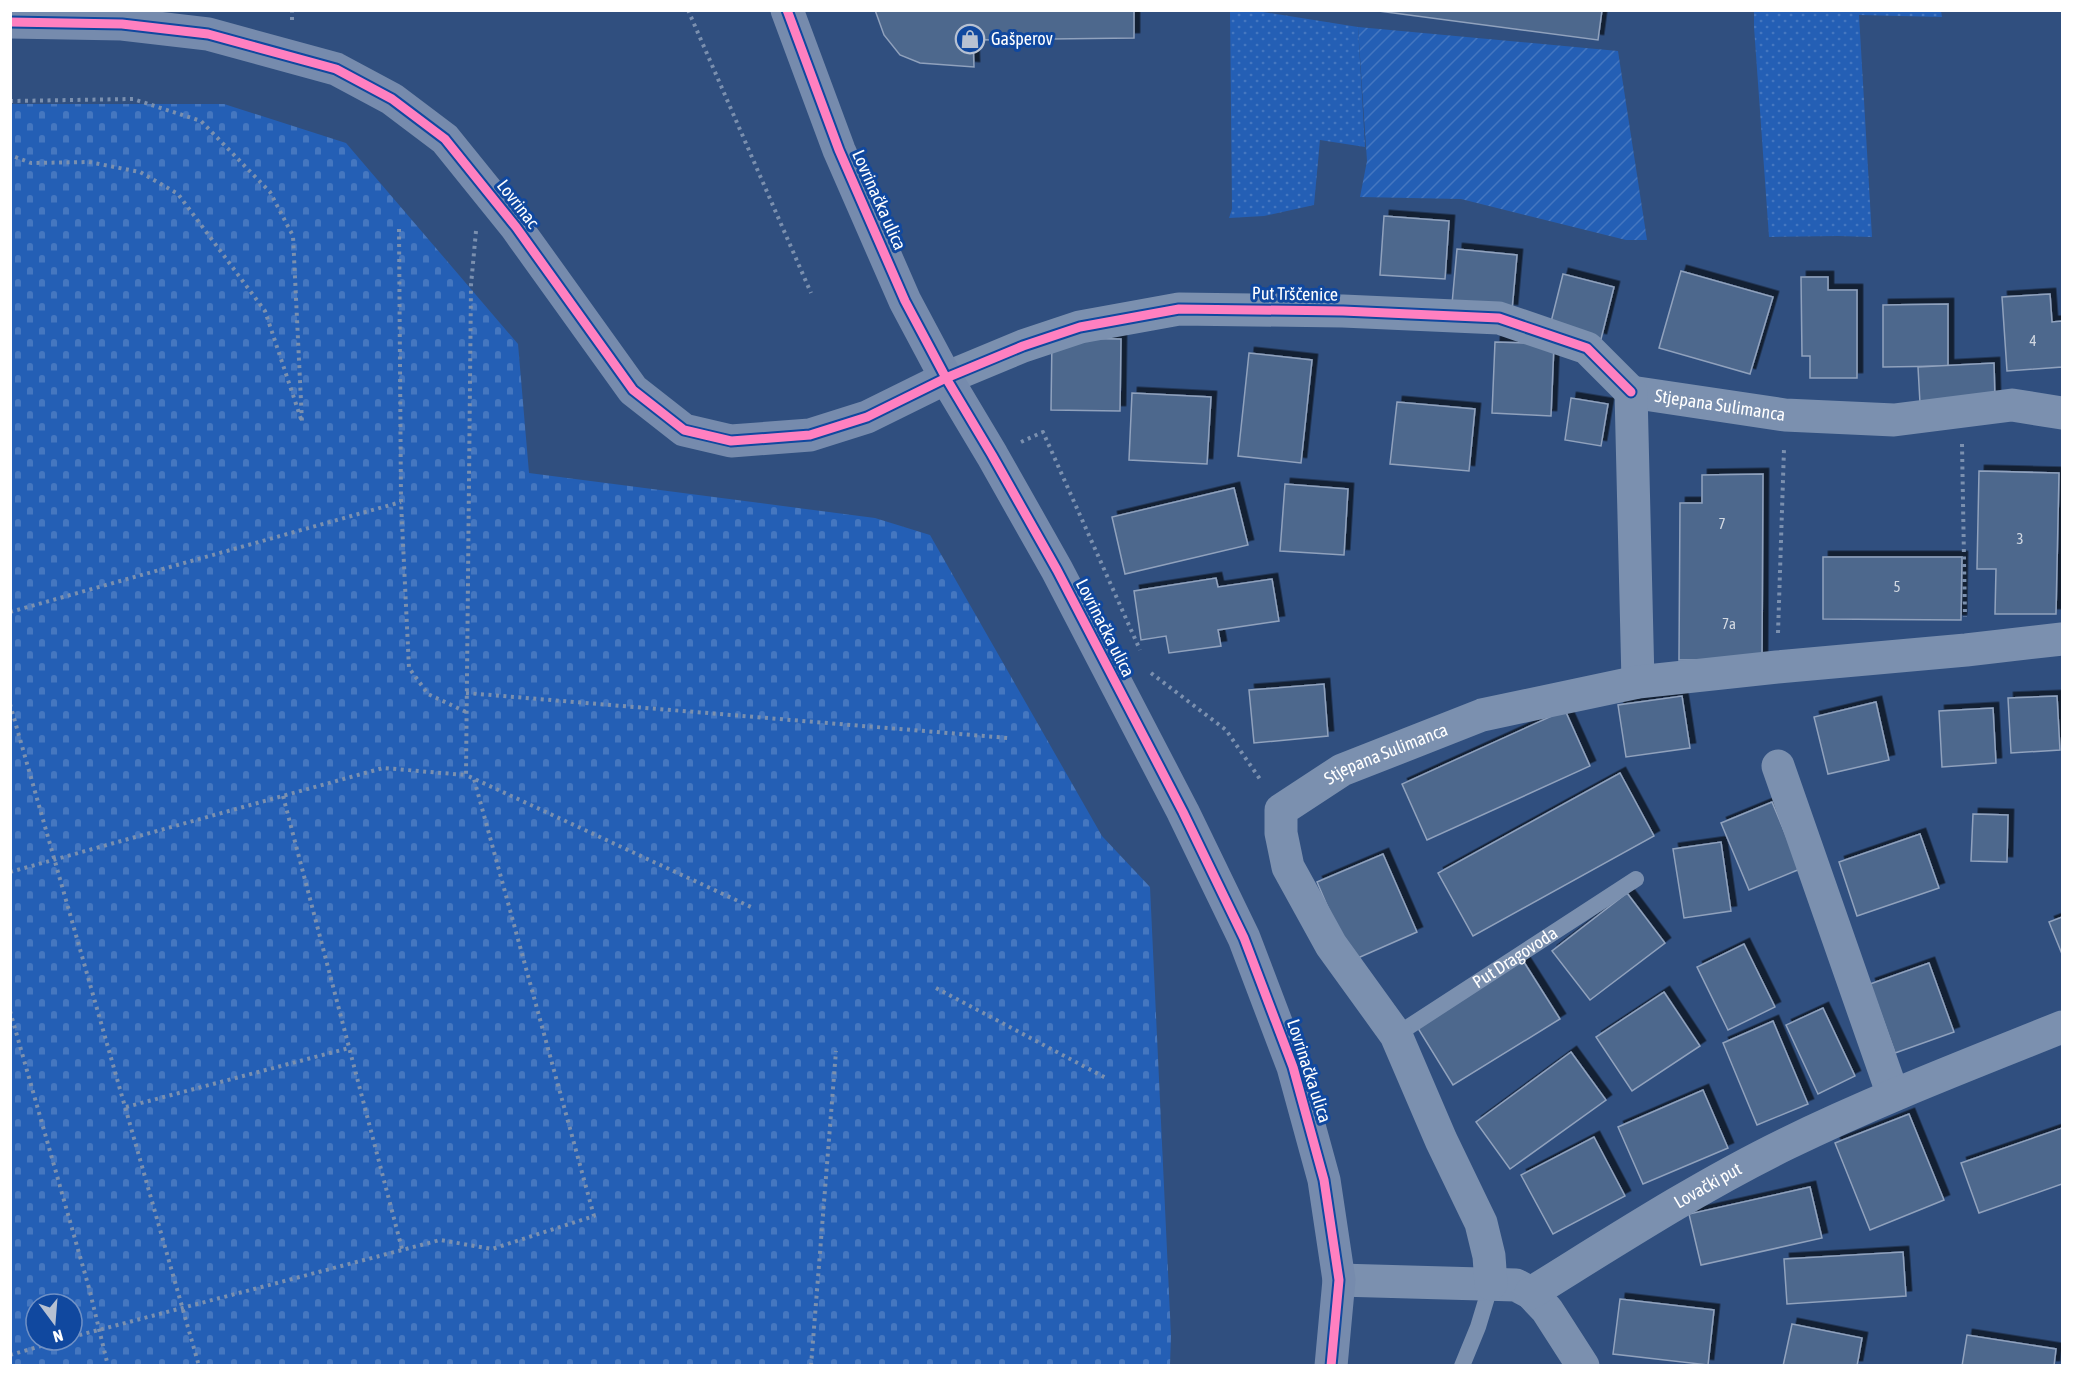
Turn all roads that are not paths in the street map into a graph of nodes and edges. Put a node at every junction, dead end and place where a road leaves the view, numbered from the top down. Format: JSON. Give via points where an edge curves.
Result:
{"nodes":[{"id":1,"x":787,"y":10,"type":"edge"},
{"id":2,"x":10,"y":22,"type":"edge"},
{"id":3,"x":946,"y":378,"type":"junction"},
{"id":4,"x":1631,"y":392,"type":"junction"},
{"id":5,"x":2062,"y":413,"type":"edge"},
{"id":6,"x":2062,"y":639,"type":"edge"},
{"id":7,"x":1638,"y":682,"type":"junction"},
{"id":8,"x":1778,"y":766,"type":"dead end"},
{"id":9,"x":1635,"y":879,"type":"dead end"},
{"id":10,"x":2062,"y":1027,"type":"edge"},
{"id":11,"x":1396,"y":1035,"type":"junction"},
{"id":12,"x":1893,"y":1095,"type":"junction"},
{"id":13,"x":1340,"y":1280,"type":"junction"},
{"id":14,"x":1491,"y":1284,"type":"junction"},
{"id":15,"x":1531,"y":1293,"type":"junction"},
{"id":16,"x":1330,"y":1365,"type":"edge"},
{"id":17,"x":1462,"y":1365,"type":"edge"},
{"id":18,"x":1583,"y":1365,"type":"edge"}],
"edges":[{"from":1,"to":3,"type":"street","name":"Lovrinačka ulica","via":[[839,150],[905,301]]},
{"from":2,"to":3,"type":"street","name":"Lovrinac","via":[[122,24],[208,34],[336,69],[392,99],[445,139],[516,227],[633,390],[684,430],[731,441],[810,435],[867,417]]},
{"from":3,"to":4,"type":"street","name":"Put Trščenice","via":[[1080,327],[1179,309],[1343,311],[1499,318],[1587,348]]},
{"from":3,"to":13,"type":"street","name":"Lovrinačka ulica","via":[[1057,570],[1244,938],[1293,1067],[1324,1180]]},
{"from":4,"to":5,"type":"street","name":"Stjepana Sulimanca","via":[[1785,415],[1894,420],[2012,405]]},
{"from":4,"to":7,"type":"street","name":"Stjepana Sulimanca"},
{"from":6,"to":7,"type":"street","name":"Stjepana Sulimanca"},
{"from":7,"to":11,"type":"street","name":"Stjepana Sulimanca","via":[[1482,715],[1342,770],[1281,810],[1288,867],[1331,945]]},
{"from":8,"to":12,"type":"street"},
{"from":9,"to":11,"type":"lane","name":"Put Dragovoda"},
{"from":10,"to":12,"type":"street","name":"Lovački put"},
{"from":11,"to":14,"type":"street","via":[[1481,1222]]},
{"from":12,"to":15,"type":"street","name":"Lovački put","via":[[1785,1144],[1688,1197]]},
{"from":13,"to":14,"type":"street"},
{"from":13,"to":16,"type":"street","name":"Lovrinačka ulica"},
{"from":14,"to":15,"type":"street","via":[[1516,1285]]},
{"from":14,"to":17,"type":"lane"},
{"from":15,"to":18,"type":"street","via":[[1547,1310]]}]}
